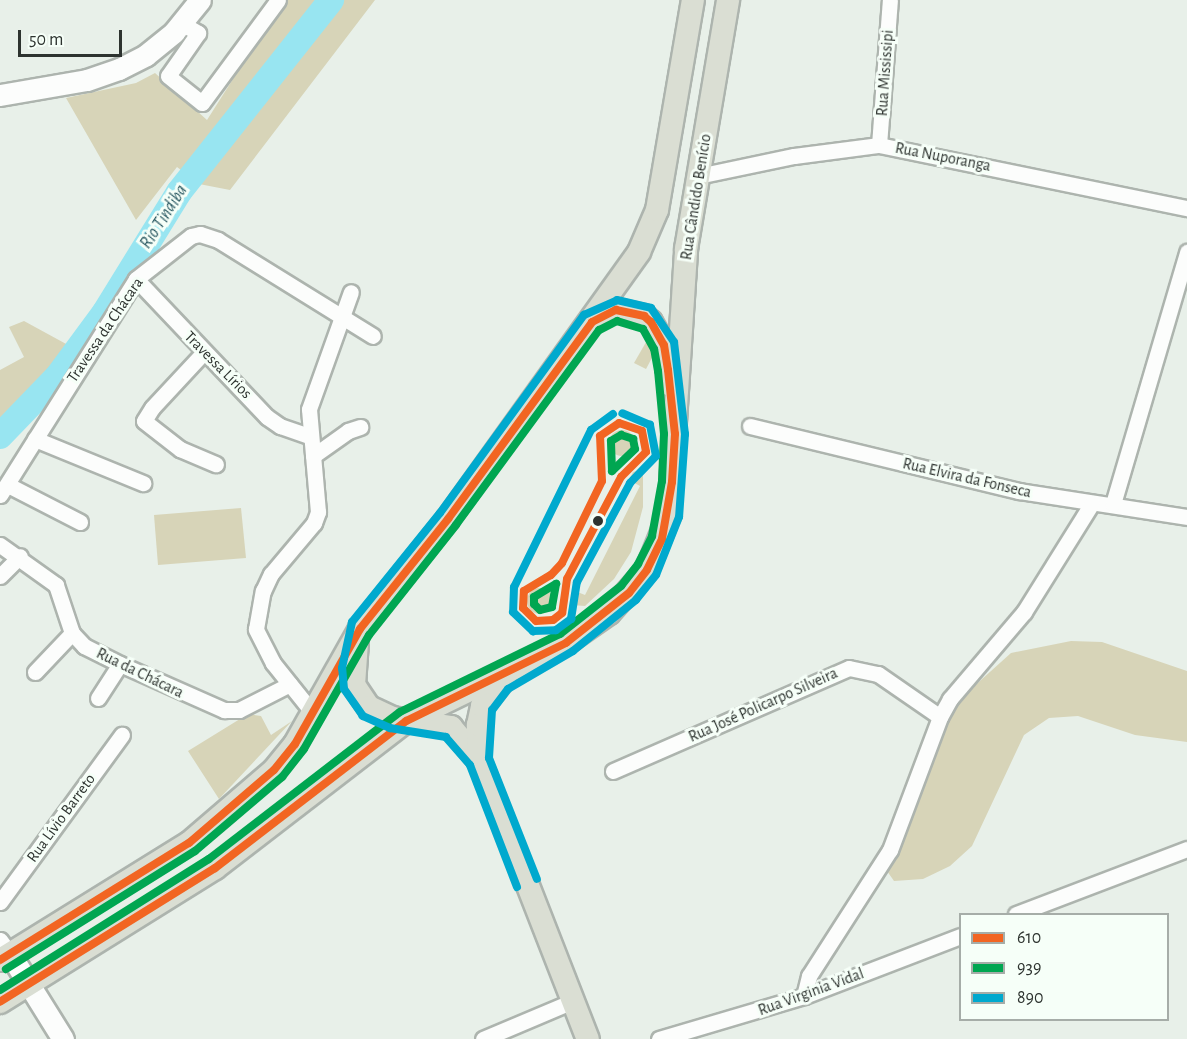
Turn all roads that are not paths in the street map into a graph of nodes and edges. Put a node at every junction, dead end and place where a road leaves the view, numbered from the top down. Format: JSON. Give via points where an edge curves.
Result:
{"nodes":[{"id":1,"x":200,"y":0,"type":"edge"},
{"id":2,"x":278,"y":0,"type":"edge"},
{"id":3,"x":693,"y":0,"type":"edge"},
{"id":4,"x":728,"y":0,"type":"edge"},
{"id":5,"x":890,"y":0,"type":"edge"},
{"id":6,"x":181,"y":23,"type":"junction"},
{"id":7,"x":0,"y":95,"type":"edge"},
{"id":8,"x":879,"y":145,"type":"junction"},
{"id":9,"x":698,"y":176,"type":"junction"},
{"id":10,"x":1187,"y":208,"type":"edge"},
{"id":11,"x":1187,"y":252,"type":"edge"},
{"id":12,"x":136,"y":279,"type":"junction"},
{"id":13,"x":351,"y":292,"type":"dead end"},
{"id":14,"x":340,"y":317,"type":"junction"},
{"id":15,"x":592,"y":322,"type":"junction"},
{"id":16,"x":373,"y":336,"type":"dead end"},
{"id":17,"x":204,"y":352,"type":"junction"},
{"id":18,"x":750,"y":426,"type":"dead end"},
{"id":19,"x":360,"y":427,"type":"dead end"},
{"id":20,"x":675,"y":434,"type":"junction"},
{"id":21,"x":309,"y":436,"type":"junction"},
{"id":22,"x":35,"y":439,"type":"junction"},
{"id":23,"x":313,"y":456,"type":"junction"},
{"id":24,"x":216,"y":464,"type":"dead end"},
{"id":25,"x":143,"y":483,"type":"dead end"},
{"id":26,"x":4,"y":490,"type":"edge"},
{"id":27,"x":1092,"y":503,"type":"junction"},
{"id":28,"x":1113,"y":504,"type":"junction"},
{"id":29,"x":1187,"y":517,"type":"edge"},
{"id":30,"x":80,"y":522,"type":"dead end"},
{"id":31,"x":0,"y":545,"type":"edge"},
{"id":32,"x":20,"y":556,"type":"junction"},
{"id":33,"x":0,"y":576,"type":"edge"},
{"id":34,"x":360,"y":629,"type":"junction"},
{"id":35,"x":72,"y":633,"type":"junction"},
{"id":36,"x":120,"y":664,"type":"junction"},
{"id":37,"x":517,"y":669,"type":"junction"},
{"id":38,"x":35,"y":672,"type":"dead end"},
{"id":39,"x":290,"y":684,"type":"junction"},
{"id":40,"x":98,"y":698,"type":"dead end"},
{"id":41,"x":314,"y":712,"type":"junction"},
{"id":42,"x":940,"y":717,"type":"junction"},
{"id":43,"x":406,"y":721,"type":"junction"},
{"id":44,"x":122,"y":735,"type":"dead end"},
{"id":45,"x":479,"y":760,"type":"junction"},
{"id":46,"x":614,"y":771,"type":"dead end"},
{"id":47,"x":1187,"y":849,"type":"edge"},
{"id":48,"x":0,"y":902,"type":"edge"},
{"id":49,"x":1021,"y":913,"type":"edge"},
{"id":50,"x":959,"y":936,"type":"edge"},
{"id":51,"x":3,"y":951,"type":"edge"},
{"id":52,"x":29,"y":984,"type":"junction"},
{"id":53,"x":804,"y":996,"type":"junction"},
{"id":54,"x":573,"y":1001,"type":"junction"},
{"id":55,"x":0,"y":1002,"type":"edge"},
{"id":56,"x":63,"y":1039,"type":"edge"},
{"id":57,"x":483,"y":1039,"type":"edge"},
{"id":58,"x":588,"y":1039,"type":"edge"},
{"id":59,"x":659,"y":1039,"type":"edge"}],
"edges":[{"from":1,"to":6,"type":"main road"},
{"from":2,"to":6,"type":"street","via":[[202,103],[168,76],[198,33]]},
{"from":3,"to":15,"type":"main road","name":"Rua Cândido Benício","via":[[657,210],[639,252]]},
{"from":4,"to":9,"type":"main road","name":"Rua Cândido Benício"},
{"from":5,"to":8,"type":"street","name":"Rua Mississipi"},
{"from":6,"to":7,"type":"main road","via":[[146,55],[119,69],[87,80]]},
{"from":8,"to":9,"type":"street","name":"Rua Nuporanga"},
{"from":8,"to":10,"type":"street","name":"Rua Nuporanga"},
{"from":9,"to":20,"type":"main road","name":"Rua Cândido Benício","via":[[686,249]]},
{"from":11,"to":28,"type":"street"},
{"from":12,"to":14,"type":"street","name":"Travessa da Chácara","via":[[178,243],[191,236],[209,236]]},
{"from":12,"to":17,"type":"street","name":"Travessa Lírios"},
{"from":12,"to":22,"type":"street","name":"Travessa da Chácara"},
{"from":13,"to":14,"type":"street"},
{"from":14,"to":16,"type":"street","name":"Travessa da Chácara"},
{"from":14,"to":21,"type":"street","via":[[311,402]]},
{"from":15,"to":20,"type":"main road","via":[[604,313],[624,311],[644,316],[658,331],[664,345]]},
{"from":15,"to":34,"type":"main road","name":"Rua Cândido Benício","via":[[448,519]]},
{"from":17,"to":21,"type":"street","name":"Travessa Lírios","via":[[267,417]]},
{"from":17,"to":24,"type":"street","via":[[144,421],[180,449]]},
{"from":18,"to":27,"type":"street","name":"Rua Elvira da Fonseca","via":[[1019,490]]},
{"from":19,"to":23,"type":"street"},
{"from":20,"to":37,"type":"main road","name":"Rua Cândido Benício","via":[[669,515],[647,570],[609,613],[566,643]]},
{"from":21,"to":23,"type":"street"},
{"from":22,"to":25,"type":"street"},
{"from":22,"to":26,"type":"street","name":"Travessa da Chácara"},
{"from":23,"to":39,"type":"street","via":[[318,512],[314,523],[272,574],[258,614],[260,642]]},
{"from":26,"to":30,"type":"street"},
{"from":27,"to":28,"type":"street","name":"Rua Elvira da Fonseca"},
{"from":27,"to":42,"type":"street","via":[[1024,612],[950,699]]},
{"from":28,"to":29,"type":"street","name":"Rua Elvira da Fonseca"},
{"from":31,"to":32,"type":"street"},
{"from":32,"to":33,"type":"street"},
{"from":32,"to":35,"type":"street","via":[[56,585]]},
{"from":34,"to":41,"type":"main road","name":"Rua Cândido Benício"},
{"from":34,"to":43,"type":"main road","via":[[352,670],[359,695],[373,710]]},
{"from":35,"to":36,"type":"street","name":"Rua da Chácara","via":[[84,646]]},
{"from":35,"to":38,"type":"street"},
{"from":36,"to":39,"type":"street","name":"Rua da Chácara","via":[[224,710],[239,710]]},
{"from":36,"to":40,"type":"street"},
{"from":37,"to":43,"type":"main road","name":"Rua Cândido Benício"},
{"from":37,"to":45,"type":"main road","via":[[495,687],[482,706]]},
{"from":39,"to":41,"type":"street"},
{"from":41,"to":51,"type":"main road","name":"Rua Cândido Benício","via":[[274,770],[189,843]]},
{"from":42,"to":46,"type":"street","name":"Rua José Policarpo Silveira","via":[[878,674],[849,668]]},
{"from":42,"to":53,"type":"street","via":[[890,850],[871,886],[809,975]]},
{"from":43,"to":45,"type":"main road","via":[[450,727]]},
{"from":43,"to":52,"type":"main road","name":"Rua Cândido Benício","via":[[215,868]]},
{"from":44,"to":48,"type":"street","name":"Rua Lívio Barreto"},
{"from":45,"to":54,"type":"main road"},
{"from":47,"to":49,"type":"street"},
{"from":50,"to":53,"type":"street","name":"Rua Virginia Vidal"},
{"from":51,"to":52,"type":"main road"},
{"from":52,"to":55,"type":"main road","name":"Rua Cândido Benício"},
{"from":52,"to":56,"type":"main road"},
{"from":53,"to":59,"type":"street","name":"Rua Virginia Vidal"},
{"from":54,"to":57,"type":"street"},
{"from":54,"to":58,"type":"main road"}]}
